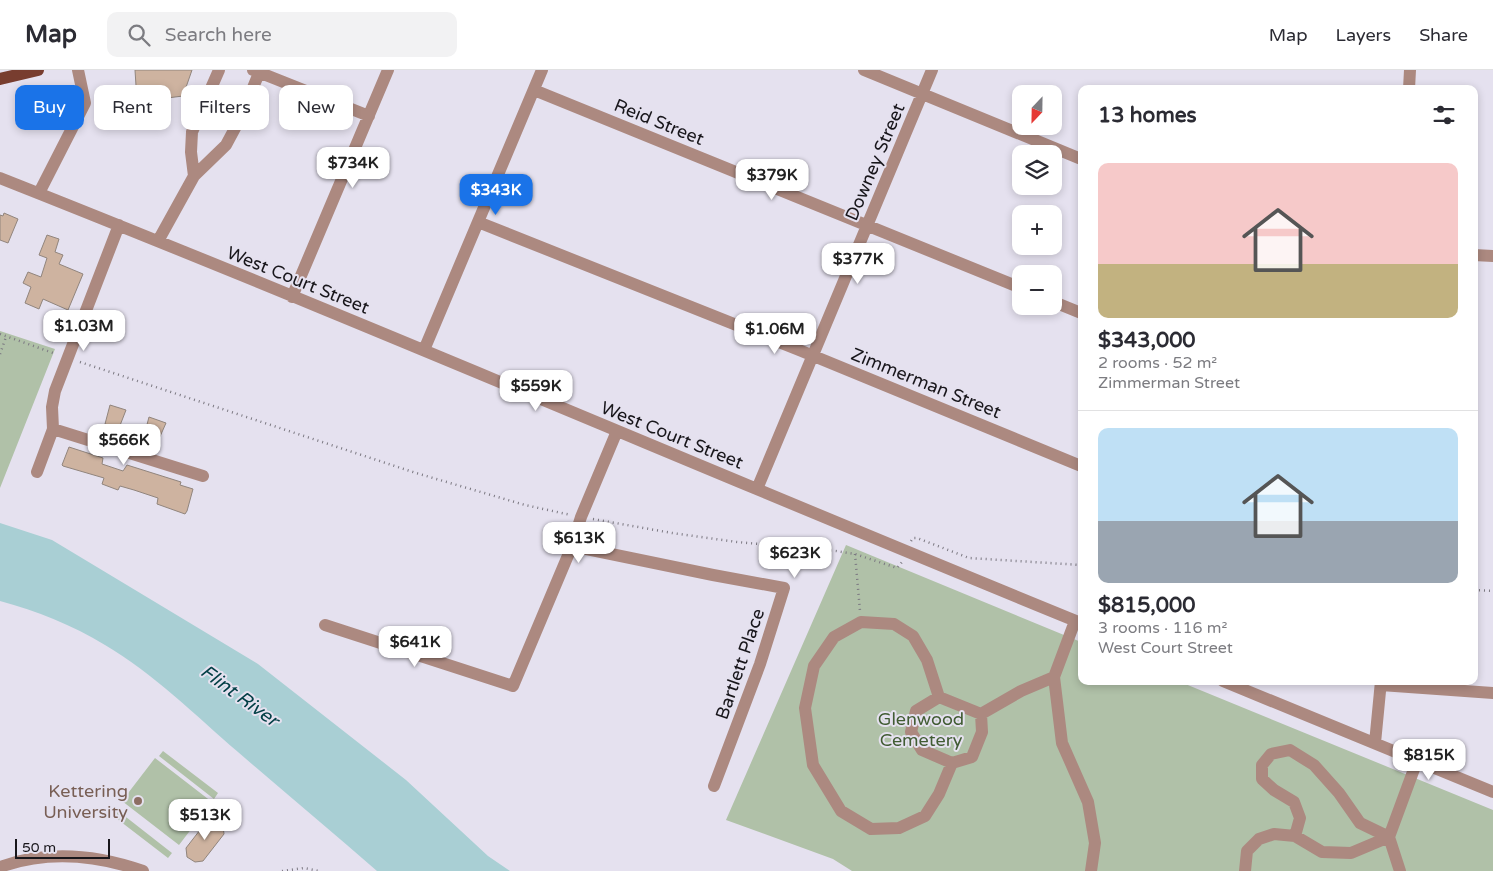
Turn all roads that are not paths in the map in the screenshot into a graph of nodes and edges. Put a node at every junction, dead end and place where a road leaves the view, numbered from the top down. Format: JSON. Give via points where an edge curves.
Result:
{"nodes":[{"id":1,"x":38,"y":70,"type":"edge"},
{"id":2,"x":78,"y":70,"type":"edge"},
{"id":3,"x":219,"y":70,"type":"edge"},
{"id":4,"x":388,"y":70,"type":"edge"},
{"id":5,"x":542,"y":70,"type":"edge"},
{"id":6,"x":864,"y":70,"type":"edge"},
{"id":7,"x":932,"y":70,"type":"edge"},
{"id":8,"x":1410,"y":70,"type":"edge"},
{"id":9,"x":256,"y":71,"type":"edge"},
{"id":10,"x":0,"y":79,"type":"edge"},
{"id":11,"x":1409,"y":85,"type":"edge"},
{"id":12,"x":534,"y":90,"type":"junction"},
{"id":13,"x":923,"y":94,"type":"junction"},
{"id":14,"x":369,"y":116,"type":"junction"},
{"id":15,"x":1078,"y":158,"type":"edge"},
{"id":16,"x":194,"y":176,"type":"junction"},
{"id":17,"x":0,"y":178,"type":"edge"},
{"id":18,"x":38,"y":193,"type":"junction"},
{"id":19,"x":478,"y":222,"type":"junction"},
{"id":20,"x":119,"y":225,"type":"junction"},
{"id":21,"x":868,"y":225,"type":"junction"},
{"id":22,"x":158,"y":241,"type":"junction"},
{"id":23,"x":1478,"y":255,"type":"edge"},
{"id":24,"x":1493,"y":256,"type":"edge"},
{"id":25,"x":1012,"y":284,"type":"edge"},
{"id":26,"x":292,"y":297,"type":"junction"},
{"id":27,"x":1062,"y":305,"type":"edge"},
{"id":28,"x":1078,"y":312,"type":"edge"},
{"id":29,"x":424,"y":350,"type":"junction"},
{"id":30,"x":813,"y":356,"type":"junction"},
{"id":31,"x":53,"y":429,"type":"junction"},
{"id":32,"x":617,"y":431,"type":"junction"},
{"id":33,"x":1078,"y":465,"type":"edge"},
{"id":34,"x":37,"y":472,"type":"dead end"},
{"id":35,"x":203,"y":476,"type":"dead end"},
{"id":36,"x":757,"y":489,"type":"junction"},
{"id":37,"x":572,"y":546,"type":"junction"},
{"id":38,"x":1078,"y":622,"type":"edge"},
{"id":39,"x":326,"y":625,"type":"dead end"},
{"id":40,"x":1054,"y":678,"type":"junction"},
{"id":41,"x":1234,"y":685,"type":"edge"},
{"id":42,"x":1381,"y":685,"type":"edge"},
{"id":43,"x":1403,"y":685,"type":"edge"},
{"id":44,"x":1493,"y":693,"type":"edge"},
{"id":45,"x":939,"y":698,"type":"junction"},
{"id":46,"x":981,"y":714,"type":"junction"},
{"id":47,"x":1375,"y":743,"type":"junction"},
{"id":48,"x":1417,"y":761,"type":"junction"},
{"id":49,"x":952,"y":762,"type":"junction"},
{"id":50,"x":714,"y":786,"type":"dead end"},
{"id":51,"x":1493,"y":792,"type":"edge"},
{"id":52,"x":1295,"y":836,"type":"junction"},
{"id":53,"x":1389,"y":837,"type":"junction"},
{"id":54,"x":0,"y":867,"type":"edge"},
{"id":55,"x":143,"y":871,"type":"edge"},
{"id":56,"x":1091,"y":871,"type":"edge"},
{"id":57,"x":1245,"y":871,"type":"edge"},
{"id":58,"x":1400,"y":871,"type":"edge"}],
"edges":[{"from":1,"to":10,"type":"main road"},
{"from":2,"to":18,"type":"street","via":[[85,102]]},
{"from":3,"to":16,"type":"street","via":[[192,132],[190,152]]},
{"from":4,"to":14,"type":"street"},
{"from":5,"to":12,"type":"street"},
{"from":6,"to":13,"type":"street"},
{"from":7,"to":13,"type":"street","name":"Downey Street"},
{"from":8,"to":11,"type":"street"},
{"from":9,"to":14,"type":"street"},
{"from":9,"to":16,"type":"street","via":[[241,117],[226,145]]},
{"from":12,"to":19,"type":"street"},
{"from":12,"to":21,"type":"street","name":"Reid Street"},
{"from":13,"to":15,"type":"street"},
{"from":13,"to":21,"type":"street","name":"Downey Street"},
{"from":14,"to":26,"type":"street"},
{"from":16,"to":22,"type":"street"},
{"from":17,"to":18,"type":"street","name":"West Court Street"},
{"from":18,"to":20,"type":"street","name":"West Court Street"},
{"from":19,"to":29,"type":"street"},
{"from":19,"to":30,"type":"street","name":"Zimmerman Street"},
{"from":20,"to":22,"type":"street","name":"West Court Street"},
{"from":20,"to":31,"type":"street","via":[[55,391]]},
{"from":21,"to":25,"type":"street","name":"Reid Street"},
{"from":21,"to":30,"type":"street","name":"Downey Street"},
{"from":22,"to":26,"type":"street","name":"West Court Street"},
{"from":23,"to":24,"type":"street"},
{"from":26,"to":29,"type":"street","name":"West Court Street"},
{"from":27,"to":28,"type":"street"},
{"from":29,"to":32,"type":"street","name":"West Court Street"},
{"from":30,"to":33,"type":"street","name":"Zimmerman Street"},
{"from":30,"to":36,"type":"street","name":"Downey Street"},
{"from":31,"to":34,"type":"street"},
{"from":31,"to":35,"type":"street"},
{"from":32,"to":36,"type":"street","name":"West Court Street"},
{"from":32,"to":37,"type":"street"},
{"from":36,"to":38,"type":"street","name":"West Court Street"},
{"from":37,"to":39,"type":"street","via":[[513,686]]},
{"from":37,"to":50,"type":"street","name":"Bartlett Place","via":[[784,588],[760,664]]},
{"from":38,"to":40,"type":"street"},
{"from":40,"to":46,"type":"street","via":[[1021,691]]},
{"from":40,"to":56,"type":"street","via":[[1062,743],[1088,802],[1095,843]]},
{"from":41,"to":47,"type":"street"},
{"from":42,"to":47,"type":"street"},
{"from":43,"to":44,"type":"street"},
{"from":45,"to":46,"type":"street"},
{"from":45,"to":49,"type":"street","via":[[916,711],[911,732],[922,750]]},
{"from":45,"to":49,"type":"street","via":[[926,660],[913,636],[894,624],[861,622],[834,637],[814,666],[805,708],[813,765],[841,811],[872,829],[899,828],[925,816],[939,794]]},
{"from":46,"to":49,"type":"street","via":[[982,732],[972,756]]},
{"from":47,"to":48,"type":"street"},
{"from":48,"to":51,"type":"street"},
{"from":48,"to":53,"type":"street"},
{"from":52,"to":53,"type":"street","via":[[1322,852],[1351,853]]},
{"from":52,"to":53,"type":"street","via":[[1300,818],[1294,802],[1262,779],[1262,765],[1272,754],[1290,750],[1314,764],[1360,823]]},
{"from":52,"to":57,"type":"street","via":[[1274,834],[1259,839],[1247,852]]},
{"from":53,"to":58,"type":"street"},
{"from":54,"to":55,"type":"street","via":[[38,858],[75,856],[108,860]]}]}
